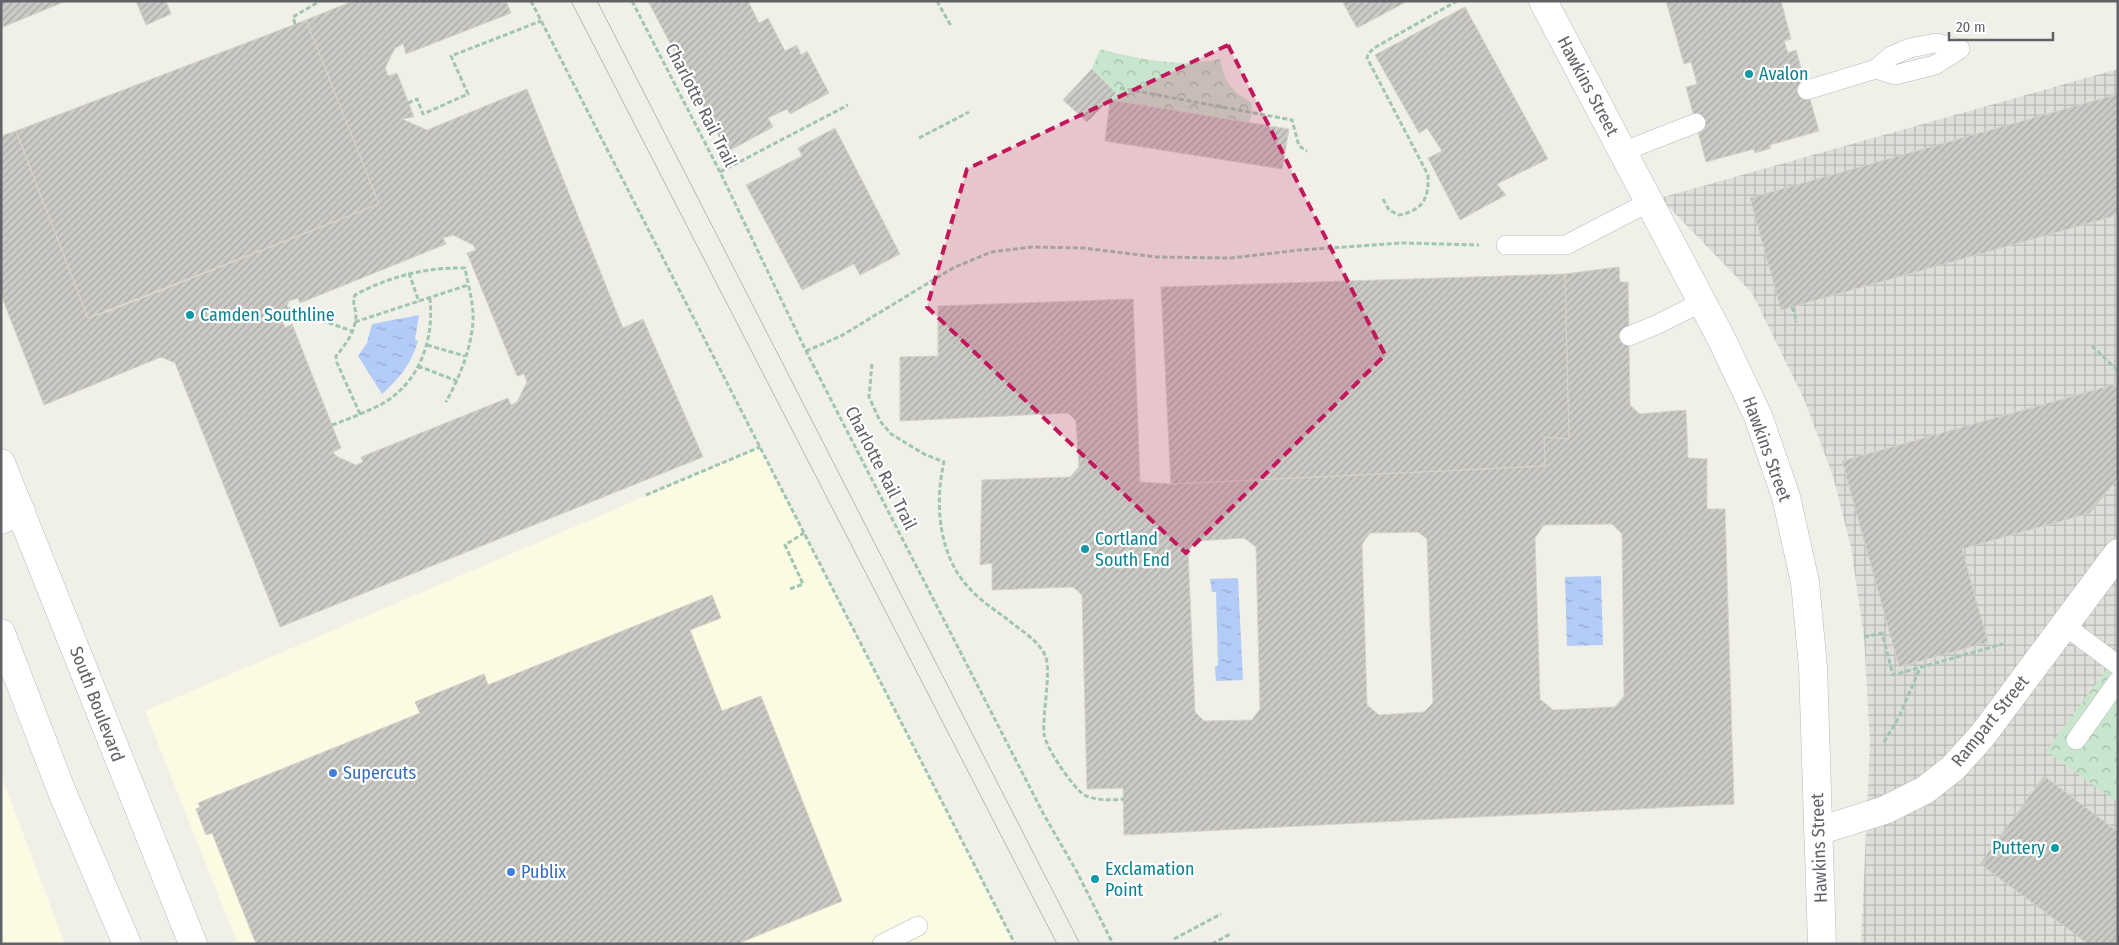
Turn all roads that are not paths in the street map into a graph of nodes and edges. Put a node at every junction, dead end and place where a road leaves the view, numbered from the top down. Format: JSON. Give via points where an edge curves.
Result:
{"nodes":[{"id":1,"x":1543,"y":1,"type":"edge"},
{"id":2,"x":1876,"y":69,"type":"dead end"},
{"id":3,"x":1807,"y":90,"type":"dead end"},
{"id":4,"x":1696,"y":123,"type":"dead end"},
{"id":5,"x":1622,"y":152,"type":"junction"},
{"id":6,"x":1649,"y":202,"type":"junction"},
{"id":7,"x":1506,"y":245,"type":"road end"},
{"id":8,"x":1702,"y":302,"type":"junction"},
{"id":9,"x":1629,"y":336,"type":"dead end"},
{"id":10,"x":1,"y":463,"type":"edge"},
{"id":11,"x":11,"y":516,"type":"edge"},
{"id":12,"x":2118,"y":553,"type":"edge"},
{"id":13,"x":2064,"y":625,"type":"junction"},
{"id":14,"x":1,"y":633,"type":"edge"},
{"id":15,"x":2118,"y":665,"type":"edge"},
{"id":16,"x":2118,"y":681,"type":"edge"},
{"id":17,"x":2076,"y":740,"type":"dead end"},
{"id":18,"x":1818,"y":831,"type":"junction"},
{"id":19,"x":918,"y":926,"type":"dead end"},
{"id":20,"x":127,"y":944,"type":"edge"},
{"id":21,"x":193,"y":944,"type":"edge"},
{"id":22,"x":882,"y":944,"type":"edge"},
{"id":23,"x":1822,"y":944,"type":"edge"}],
"edges":[{"from":1,"to":5,"type":"street","name":"Hawkins Street"},
{"from":2,"to":3,"type":"lane"},
{"from":4,"to":5,"type":"lane"},
{"from":5,"to":6,"type":"street","name":"Hawkins Street"},
{"from":6,"to":7,"type":"lane","via":[[1566,245]]},
{"from":6,"to":8,"type":"street","name":"Hawkins Street"},
{"from":8,"to":9,"type":"lane"},
{"from":8,"to":18,"type":"street","name":"Hawkins Street","via":[[1758,416],[1786,497],[1804,582],[1813,668]]},
{"from":10,"to":11,"type":"street","name":"South Boulevard"},
{"from":11,"to":21,"type":"street","name":"South Boulevard"},
{"from":12,"to":13,"type":"street","name":"Rampart Street"},
{"from":13,"to":15,"type":"lane"},
{"from":13,"to":18,"type":"street","name":"Rampart Street","via":[[1982,736],[1954,768],[1925,790],[1885,810]]},
{"from":14,"to":20,"type":"street","via":[[62,792]]},
{"from":16,"to":17,"type":"lane"},
{"from":18,"to":23,"type":"street","name":"Hawkins Street"},
{"from":19,"to":22,"type":"lane"}]}
